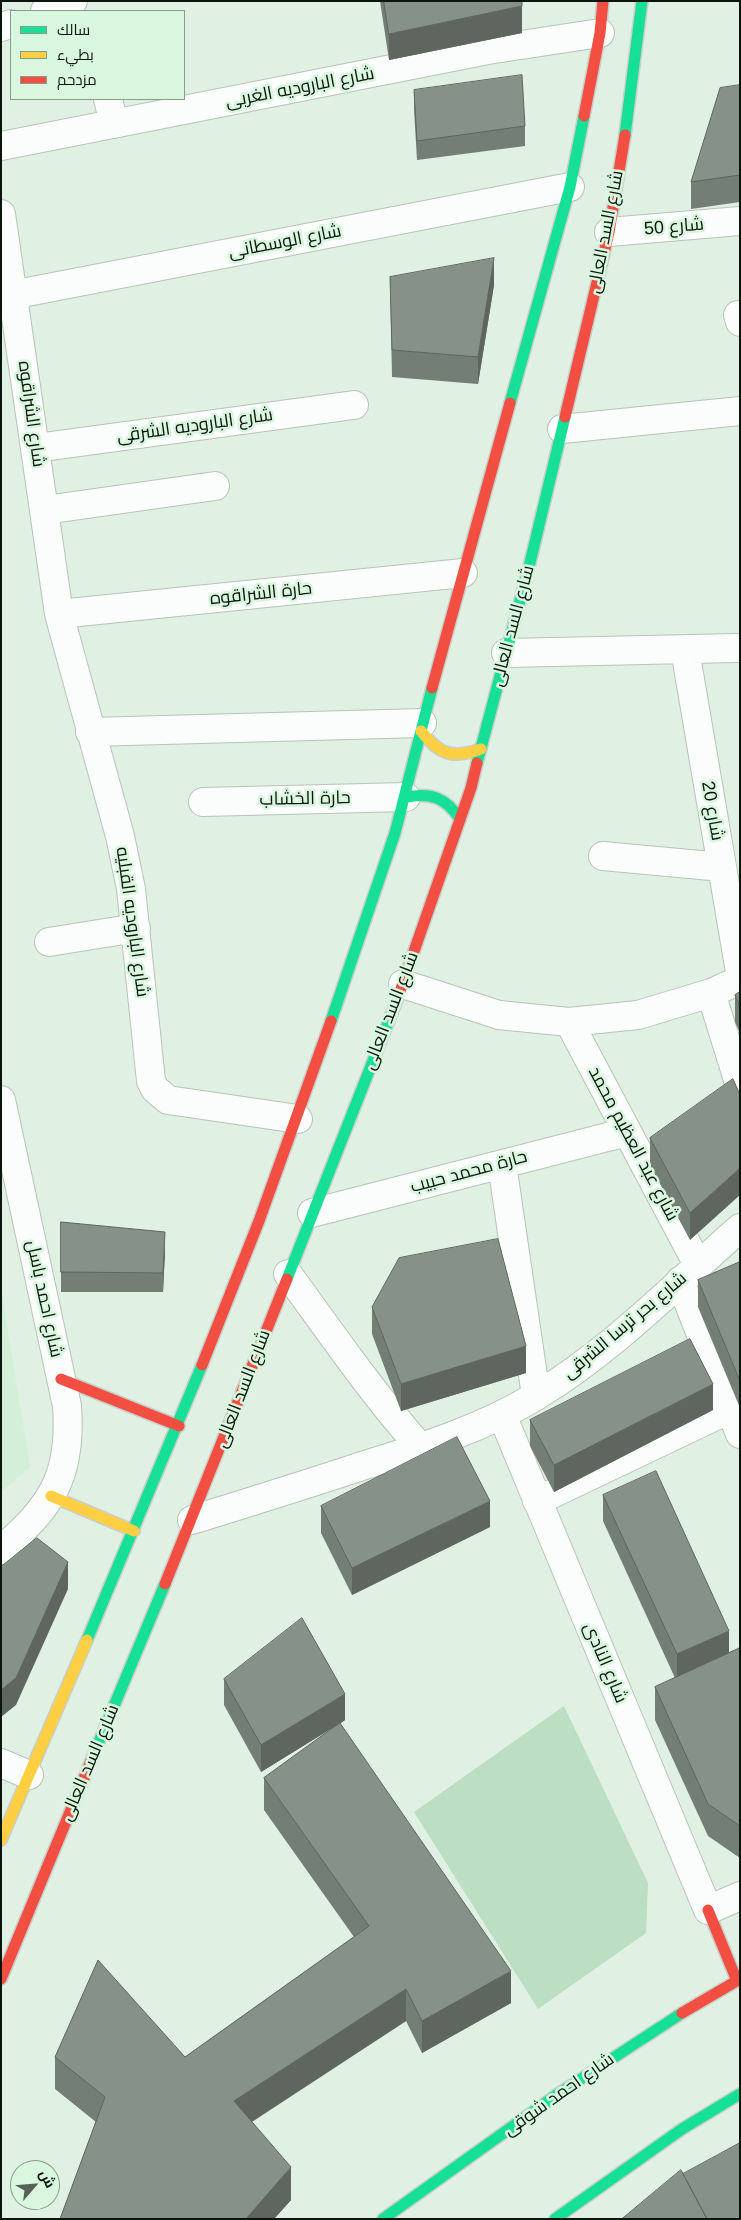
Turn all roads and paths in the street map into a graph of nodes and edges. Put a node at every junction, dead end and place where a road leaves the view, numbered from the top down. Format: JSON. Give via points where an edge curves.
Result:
{"nodes":[{"id":1,"x":73,"y":1,"type":"edge"},
{"id":2,"x":603,"y":1,"type":"edge"},
{"id":3,"x":642,"y":1,"type":"edge"},
{"id":4,"x":49,"y":10,"type":"edge"},
{"id":5,"x":600,"y":34,"type":"junction"},
{"id":6,"x":185,"y":99,"type":"edge"},
{"id":7,"x":179,"y":100,"type":"edge"},
{"id":8,"x":111,"y":111,"type":"edge"},
{"id":9,"x":1,"y":146,"type":"edge"},
{"id":10,"x":570,"y":187,"type":"junction"},
{"id":11,"x":1,"y":214,"type":"edge"},
{"id":12,"x":740,"y":221,"type":"edge"},
{"id":13,"x":609,"y":232,"type":"junction"},
{"id":14,"x":7,"y":296,"type":"edge"},
{"id":15,"x":354,"y":405,"type":"dead end"},
{"id":16,"x":740,"y":411,"type":"edge"},
{"id":17,"x":562,"y":429,"type":"junction"},
{"id":18,"x":36,"y":448,"type":"junction"},
{"id":19,"x":215,"y":486,"type":"dead end"},
{"id":20,"x":45,"y":510,"type":"junction"},
{"id":21,"x":463,"y":573,"type":"junction"},
{"id":22,"x":59,"y":614,"type":"junction"},
{"id":23,"x":738,"y":648,"type":"dead end"},
{"id":24,"x":685,"y":650,"type":"junction"},
{"id":25,"x":506,"y":653,"type":"junction"},
{"id":26,"x":421,"y":727,"type":"junction"},
{"id":27,"x":90,"y":732,"type":"junction"},
{"id":28,"x":481,"y":749,"type":"junction"},
{"id":29,"x":406,"y":797,"type":"junction"},
{"id":30,"x":203,"y":802,"type":"dead end"},
{"id":31,"x":460,"y":819,"type":"junction"},
{"id":32,"x":603,"y":856,"type":"dead end"},
{"id":33,"x":722,"y":867,"type":"junction"},
{"id":34,"x":136,"y":928,"type":"junction"},
{"id":35,"x":49,"y":942,"type":"dead end"},
{"id":36,"x":740,"y":972,"type":"edge"},
{"id":37,"x":740,"y":980,"type":"edge"},
{"id":38,"x":403,"y":984,"type":"junction"},
{"id":39,"x":711,"y":993,"type":"junction"},
{"id":40,"x":569,"y":1022,"type":"junction"},
{"id":41,"x":740,"y":1086,"type":"edge"},
{"id":42,"x":2,"y":1106,"type":"edge"},
{"id":43,"x":298,"y":1119,"type":"junction"},
{"id":44,"x":626,"y":1132,"type":"junction"},
{"id":45,"x":502,"y":1164,"type":"junction"},
{"id":46,"x":312,"y":1213,"type":"junction"},
{"id":47,"x":740,"y":1228,"type":"edge"},
{"id":48,"x":689,"y":1273,"type":"junction"},
{"id":49,"x":288,"y":1274,"type":"junction"},
{"id":50,"x":61,"y":1378,"type":"junction"},
{"id":51,"x":536,"y":1396,"type":"junction"},
{"id":52,"x":730,"y":1409,"type":"junction"},
{"id":53,"x":502,"y":1415,"type":"junction"},
{"id":54,"x":179,"y":1426,"type":"junction"},
{"id":55,"x":740,"y":1434,"type":"edge"},
{"id":56,"x":421,"y":1448,"type":"junction"},
{"id":57,"x":51,"y":1496,"type":"junction"},
{"id":58,"x":537,"y":1501,"type":"junction"},
{"id":59,"x":192,"y":1520,"type":"junction"},
{"id":60,"x":134,"y":1531,"type":"junction"},
{"id":61,"x":1,"y":1550,"type":"edge"},
{"id":62,"x":1,"y":1763,"type":"edge"},
{"id":63,"x":29,"y":1775,"type":"junction"},
{"id":64,"x":1,"y":1840,"type":"edge"},
{"id":65,"x":740,"y":1896,"type":"edge"},
{"id":66,"x":708,"y":1910,"type":"junction"},
{"id":67,"x":6,"y":1951,"type":"edge"},
{"id":68,"x":1,"y":1979,"type":"edge"},
{"id":69,"x":738,"y":1980,"type":"edge"},
{"id":70,"x":740,"y":2094,"type":"edge"},
{"id":71,"x":383,"y":2219,"type":"edge"},
{"id":72,"x":555,"y":2219,"type":"edge"}],
"edges":[{"from":1,"to":4,"type":"street"},
{"from":2,"to":5,"type":"main road"},
{"from":3,"to":13,"type":"main road","name":"شارع السد العالى"},
{"from":5,"to":6,"type":"street","name":"شارع الباروديه الغربى"},
{"from":5,"to":10,"type":"main road"},
{"from":7,"to":8,"type":"street","name":"شارع الباروديه الغربى"},
{"from":8,"to":9,"type":"street","name":"شارع الباروديه الغربى"},
{"from":10,"to":14,"type":"street","name":"شارع الوسطانى"},
{"from":10,"to":21,"type":"main road"},
{"from":11,"to":14,"type":"street","name":"شارع الشراقوه"},
{"from":12,"to":13,"type":"street","name":"شارع 50"},
{"from":13,"to":17,"type":"main road","name":"شارع السد العالى"},
{"from":14,"to":18,"type":"street","name":"شارع الشراقوه"},
{"from":15,"to":18,"type":"street","name":"شارع الباروديه الشرقى"},
{"from":16,"to":17,"type":"street"},
{"from":17,"to":25,"type":"main road","name":"شارع السد العالى"},
{"from":18,"to":20,"type":"street","name":"شارع الشراقوه"},
{"from":19,"to":20,"type":"street"},
{"from":20,"to":22,"type":"street","name":"شارع الشراقوه"},
{"from":21,"to":22,"type":"street","name":"حارة الشراقوه"},
{"from":21,"to":26,"type":"main road"},
{"from":22,"to":27,"type":"street","name":"شارع الباروديه القبليه"},
{"from":23,"to":24,"type":"street"},
{"from":24,"to":25,"type":"street"},
{"from":24,"to":33,"type":"street","name":"شارع 20"},
{"from":25,"to":28,"type":"main road","name":"شارع السد العالى"},
{"from":26,"to":27,"type":"street"},
{"from":26,"to":28,"type":"main road","via":[[431,746],[446,754],[464,756]]},
{"from":26,"to":29,"type":"main road"},
{"from":27,"to":34,"type":"street","name":"شارع الباروديه القبليه","via":[[120,836]]},
{"from":28,"to":31,"type":"main road","name":"شارع السد العالى"},
{"from":29,"to":30,"type":"street","name":"حارة الخشاب"},
{"from":29,"to":31,"type":"main road","via":[[422,793],[438,796],[451,805]]},
{"from":29,"to":43,"type":"main road"},
{"from":31,"to":38,"type":"main road","name":"شارع السد العالى"},
{"from":32,"to":33,"type":"street"},
{"from":33,"to":36,"type":"street","name":"شارع 20"},
{"from":34,"to":35,"type":"street"},
{"from":34,"to":43,"type":"street","name":"شارع الباروديه القبليه","via":[[151,1082],[155,1089],[168,1100]]},
{"from":37,"to":39,"type":"street"},
{"from":38,"to":40,"type":"street","via":[[499,1015]]},
{"from":38,"to":46,"type":"main road","name":"شارع السد العالى"},
{"from":39,"to":40,"type":"street","via":[[638,1015]]},
{"from":39,"to":41,"type":"street"},
{"from":40,"to":44,"type":"street","name":"شارع عبد العظيم محمد"},
{"from":42,"to":50,"type":"street","name":"شارع احمد باسل"},
{"from":43,"to":54,"type":"main road"},
{"from":44,"to":45,"type":"street","name":"حارة محمد حبيب"},
{"from":44,"to":48,"type":"street","name":"شارع عبد العظيم محمد"},
{"from":45,"to":46,"type":"street","name":"حارة محمد حبيب"},
{"from":45,"to":51,"type":"street"},
{"from":46,"to":49,"type":"main road","name":"شارع السد العالى"},
{"from":47,"to":48,"type":"street","name":"شارع بحر ترسا الشرقى"},
{"from":48,"to":51,"type":"street","name":"شارع بحر ترسا الشرقى","via":[[605,1347]]},
{"from":48,"to":52,"type":"street","name":"شارع عبد العظيم محمد"},
{"from":49,"to":56,"type":"street","via":[[355,1369]]},
{"from":49,"to":59,"type":"main road","name":"شارع السد العالى"},
{"from":50,"to":54,"type":"main road"},
{"from":50,"to":57,"type":"street","name":"شارع احمد باسل","via":[[69,1430],[67,1453]]},
{"from":51,"to":53,"type":"street","name":"شارع بحر ترسا الشرقى"},
{"from":52,"to":55,"type":"street","name":"شارع عبد العظيم محمد"},
{"from":52,"to":58,"type":"street"},
{"from":53,"to":56,"type":"street","name":"شارع بحر ترسا الشرقى"},
{"from":53,"to":58,"type":"street","name":"شارع النادى"},
{"from":54,"to":60,"type":"main road"},
{"from":56,"to":59,"type":"street","name":"شارع بحر ترسا الشرقى"},
{"from":57,"to":60,"type":"main road"},
{"from":57,"to":61,"type":"street","name":"شارع احمد باسل","via":[[38,1516]]},
{"from":58,"to":66,"type":"street","name":"شارع النادى"},
{"from":59,"to":67,"type":"main road","name":"شارع السد العالى"},
{"from":60,"to":63,"type":"main road"},
{"from":62,"to":63,"type":"street"},
{"from":63,"to":64,"type":"main road"},
{"from":65,"to":66,"type":"street"},
{"from":66,"to":69,"type":"main road"},
{"from":67,"to":68,"type":"main road","name":"شارع السد العالى"},
{"from":69,"to":71,"type":"main road","name":"شارع احمد شوقى","via":[[562,2090]]},
{"from":70,"to":72,"type":"main road","via":[[674,2135]]}]}
